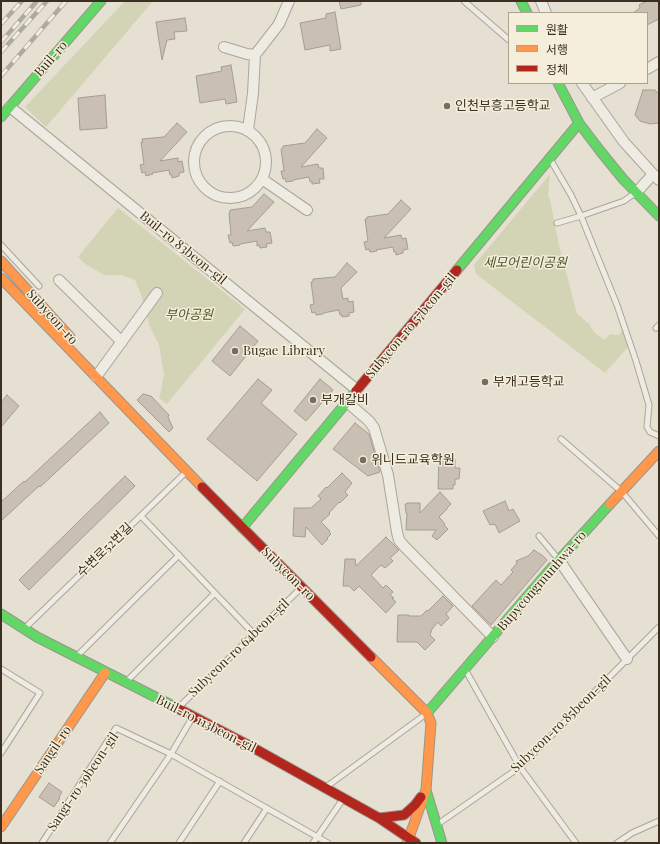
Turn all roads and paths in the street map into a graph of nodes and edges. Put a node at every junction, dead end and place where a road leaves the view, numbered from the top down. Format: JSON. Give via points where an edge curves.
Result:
{"nodes":[{"id":1,"x":101,"y":1,"type":"edge"},
{"id":2,"x":289,"y":1,"type":"edge"},
{"id":3,"x":464,"y":1,"type":"edge"},
{"id":4,"x":522,"y":1,"type":"edge"},
{"id":5,"x":541,"y":1,"type":"edge"},
{"id":6,"x":526,"y":12,"type":"edge"},
{"id":7,"x":546,"y":12,"type":"edge"},
{"id":8,"x":508,"y":39,"type":"edge"},
{"id":9,"x":224,"y":47,"type":"dead end"},
{"id":10,"x":255,"y":55,"type":"junction"},
{"id":11,"x":659,"y":62,"type":"edge"},
{"id":12,"x":648,"y":68,"type":"edge"},
{"id":13,"x":559,"y":84,"type":"edge"},
{"id":14,"x":583,"y":84,"type":"edge"},
{"id":15,"x":618,"y":84,"type":"edge"},
{"id":16,"x":592,"y":98,"type":"junction"},
{"id":17,"x":10,"y":107,"type":"junction"},
{"id":18,"x":1,"y":117,"type":"edge"},
{"id":19,"x":579,"y":124,"type":"junction"},
{"id":20,"x":248,"y":130,"type":"junction"},
{"id":21,"x":550,"y":158,"type":"junction"},
{"id":22,"x":656,"y":177,"type":"edge"},
{"id":23,"x":262,"y":179,"type":"junction"},
{"id":24,"x":636,"y":193,"type":"junction"},
{"id":25,"x":307,"y":210,"type":"dead end"},
{"id":26,"x":581,"y":216,"type":"junction"},
{"id":27,"x":659,"y":216,"type":"edge"},
{"id":28,"x":557,"y":223,"type":"dead end"},
{"id":29,"x":1,"y":245,"type":"edge"},
{"id":30,"x":1,"y":261,"type":"edge"},
{"id":31,"x":1,"y":278,"type":"edge"},
{"id":32,"x":59,"y":280,"type":"dead end"},
{"id":33,"x":1,"y":286,"type":"edge"},
{"id":34,"x":39,"y":286,"type":"dead end"},
{"id":35,"x":157,"y":293,"type":"dead end"},
{"id":36,"x":122,"y":342,"type":"junction"},
{"id":37,"x":96,"y":377,"type":"junction"},
{"id":38,"x":357,"y":390,"type":"junction"},
{"id":39,"x":347,"y":402,"type":"junction"},
{"id":40,"x":659,"y":436,"type":"edge"},
{"id":41,"x":561,"y":438,"type":"dead end"},
{"id":42,"x":659,"y":450,"type":"edge"},
{"id":43,"x":186,"y":471,"type":"junction"},
{"id":44,"x":622,"y":492,"type":"junction"},
{"id":45,"x":141,"y":516,"type":"junction"},
{"id":46,"x":242,"y":528,"type":"junction"},
{"id":47,"x":539,"y":536,"type":"dead end"},
{"id":48,"x":659,"y":536,"type":"edge"},
{"id":49,"x":179,"y":555,"type":"junction"},
{"id":50,"x":559,"y":560,"type":"junction"},
{"id":51,"x":302,"y":588,"type":"junction"},
{"id":52,"x":215,"y":593,"type":"junction"},
{"id":53,"x":1,"y":614,"type":"edge"},
{"id":54,"x":659,"y":627,"type":"edge"},
{"id":55,"x":24,"y":629,"type":"junction"},
{"id":56,"x":254,"y":634,"type":"junction"},
{"id":57,"x":492,"y":637,"type":"junction"},
{"id":58,"x":75,"y":658,"type":"junction"},
{"id":59,"x":627,"y":659,"type":"junction"},
{"id":60,"x":1,"y":668,"type":"edge"},
{"id":61,"x":465,"y":669,"type":"junction"},
{"id":62,"x":104,"y":673,"type":"junction"},
{"id":63,"x":125,"y":683,"type":"junction"},
{"id":64,"x":177,"y":709,"type":"junction"},
{"id":65,"x":427,"y":713,"type":"junction"},
{"id":66,"x":192,"y":717,"type":"junction"},
{"id":67,"x":1,"y":753,"type":"edge"},
{"id":68,"x":171,"y":754,"type":"junction"},
{"id":69,"x":520,"y":767,"type":"junction"},
{"id":70,"x":220,"y":781,"type":"junction"},
{"id":71,"x":324,"y":788,"type":"junction"},
{"id":72,"x":426,"y":790,"type":"junction"},
{"id":73,"x":343,"y":798,"type":"junction"},
{"id":74,"x":266,"y":808,"type":"junction"},
{"id":75,"x":379,"y":818,"type":"junction"},
{"id":76,"x":659,"y":821,"type":"edge"},
{"id":77,"x":436,"y":825,"type":"junction"},
{"id":78,"x":1,"y":828,"type":"edge"},
{"id":79,"x":317,"y":837,"type":"junction"},
{"id":80,"x":411,"y":842,"type":"edge"},
{"id":81,"x":42,"y":843,"type":"edge"},
{"id":82,"x":110,"y":843,"type":"edge"},
{"id":83,"x":179,"y":843,"type":"edge"},
{"id":84,"x":244,"y":843,"type":"edge"},
{"id":85,"x":313,"y":843,"type":"edge"},
{"id":86,"x":328,"y":843,"type":"edge"},
{"id":87,"x":442,"y":843,"type":"edge"},
{"id":88,"x":576,"y":843,"type":"edge"},
{"id":89,"x":618,"y":843,"type":"edge"}],
"edges":[{"from":1,"to":17,"type":"street","name":"Buil-ro"},
{"from":2,"to":10,"type":"street","via":[[279,24]]},
{"from":3,"to":8,"type":"lane"},
{"from":4,"to":6,"type":"street"},
{"from":5,"to":7,"type":"street"},
{"from":9,"to":10,"type":"street"},
{"from":10,"to":20,"type":"street"},
{"from":11,"to":12,"type":"street"},
{"from":13,"to":19,"type":"street"},
{"from":14,"to":16,"type":"street"},
{"from":15,"to":16,"type":"street"},
{"from":16,"to":22,"type":"street","via":[[624,142]]},
{"from":17,"to":18,"type":"street","name":"Buil-ro"},
{"from":17,"to":38,"type":"street","name":"Buil-ro 83beon-gil"},
{"from":19,"to":21,"type":"street","name":"Subyeon-ro 57beon-gil"},
{"from":19,"to":24,"type":"street"},
{"from":20,"to":23,"type":"street","via":[[263,146],[266,157]]},
{"from":20,"to":23,"type":"street","via":[[224,126],[203,138],[194,160],[196,172],[201,183],[210,192],[226,198],[244,195]]},
{"from":21,"to":26,"type":"lane"},
{"from":21,"to":38,"type":"street","name":"Subyeon-ro 57beon-gil"},
{"from":22,"to":24,"type":"street"},
{"from":23,"to":25,"type":"street"},
{"from":24,"to":26,"type":"lane","via":[[624,201]]},
{"from":24,"to":27,"type":"street"},
{"from":26,"to":28,"type":"lane"},
{"from":26,"to":40,"type":"lane","via":[[617,305],[636,361],[649,405],[647,427],[650,432]]},
{"from":29,"to":34,"type":"lane"},
{"from":30,"to":37,"type":"street","name":"Subyeon-ro","via":[[86,355]]},
{"from":31,"to":37,"type":"street","name":"Subyeon-ro"},
{"from":32,"to":36,"type":"street"},
{"from":33,"to":37,"type":"street","name":"Subyeon-ro","via":[[84,373]]},
{"from":35,"to":36,"type":"street"},
{"from":36,"to":37,"type":"street"},
{"from":37,"to":43,"type":"street","name":"Subyeon-ro"},
{"from":38,"to":39,"type":"street","name":"Subyeon-ro 57beon-gil"},
{"from":39,"to":46,"type":"street","name":"Subyeon-ro 57beon-gil"},
{"from":39,"to":57,"type":"street","via":[[374,428],[388,475],[399,540]]},
{"from":41,"to":44,"type":"lane"},
{"from":42,"to":44,"type":"street","name":"Bupyeongmunhwa-ro"},
{"from":43,"to":45,"type":"lane","name":"수변로52번길"},
{"from":43,"to":46,"type":"street","name":"Subyeon-ro"},
{"from":44,"to":48,"type":"lane"},
{"from":44,"to":50,"type":"street","name":"Bupyeongmunhwa-ro"},
{"from":45,"to":49,"type":"lane"},
{"from":45,"to":55,"type":"lane","name":"수변로52번길"},
{"from":46,"to":51,"type":"street","name":"Subyeon-ro"},
{"from":47,"to":50,"type":"lane"},
{"from":49,"to":52,"type":"lane"},
{"from":49,"to":58,"type":"lane"},
{"from":50,"to":57,"type":"street","name":"Bupyeongmunhwa-ro"},
{"from":50,"to":59,"type":"street"},
{"from":51,"to":56,"type":"lane","name":"Subyeon-ro 64beon-gil"},
{"from":51,"to":65,"type":"street","name":"Subyeon-ro"},
{"from":52,"to":56,"type":"lane"},
{"from":52,"to":63,"type":"lane"},
{"from":53,"to":55,"type":"street","name":"Buil-ro 113beon-gil"},
{"from":54,"to":59,"type":"lane","name":"Subyeon-ro 85beon-gil"},
{"from":55,"to":58,"type":"street","name":"Buil-ro 113beon-gil"},
{"from":56,"to":64,"type":"lane","name":"Subyeon-ro 64beon-gil"},
{"from":57,"to":61,"type":"street","name":"Bupyeongmunhwa-ro"},
{"from":58,"to":62,"type":"street","name":"Buil-ro 113beon-gil"},
{"from":59,"to":69,"type":"lane","name":"Subyeon-ro 85beon-gil"},
{"from":60,"to":67,"type":"lane","via":[[40,693]]},
{"from":61,"to":65,"type":"street","name":"Bupyeongmunhwa-ro"},
{"from":61,"to":69,"type":"lane"},
{"from":62,"to":63,"type":"street","name":"Buil-ro 113beon-gil"},
{"from":62,"to":78,"type":"street","name":"Sangil-ro"},
{"from":63,"to":64,"type":"street","name":"Buil-ro 113beon-gil"},
{"from":64,"to":66,"type":"street","name":"Buil-ro 113beon-gil"},
{"from":65,"to":71,"type":"lane"},
{"from":65,"to":72,"type":"street","via":[[431,723]]},
{"from":66,"to":68,"type":"lane"},
{"from":66,"to":71,"type":"street","name":"Buil-ro 113beon-gil"},
{"from":68,"to":70,"type":"lane","name":"Sangi-ro 39beon-gil"},
{"from":68,"to":81,"type":"lane","name":"Sangi-ro 39beon-gil","via":[[116,728]]},
{"from":68,"to":82,"type":"lane"},
{"from":69,"to":77,"type":"lane","name":"Subyeon-ro 85beon-gil"},
{"from":69,"to":88,"type":"lane"},
{"from":70,"to":74,"type":"lane","name":"Sangi-ro 39beon-gil"},
{"from":70,"to":83,"type":"lane"},
{"from":71,"to":73,"type":"street","name":"Buil-ro 113beon-gil"},
{"from":72,"to":75,"type":"street","via":[[404,815]]},
{"from":72,"to":77,"type":"street"},
{"from":72,"to":80,"type":"street"},
{"from":73,"to":75,"type":"street","name":"Buil-ro 113beon-gil"},
{"from":73,"to":79,"type":"lane"},
{"from":74,"to":79,"type":"lane","name":"Sangi-ro 39beon-gil"},
{"from":74,"to":84,"type":"lane"},
{"from":75,"to":80,"type":"street","name":"Buil-ro 113beon-gil"},
{"from":76,"to":89,"type":"lane","via":[[632,833]]},
{"from":77,"to":87,"type":"street"},
{"from":79,"to":85,"type":"lane"},
{"from":79,"to":86,"type":"lane","name":"Sangi-ro 39beon-gil"}]}
